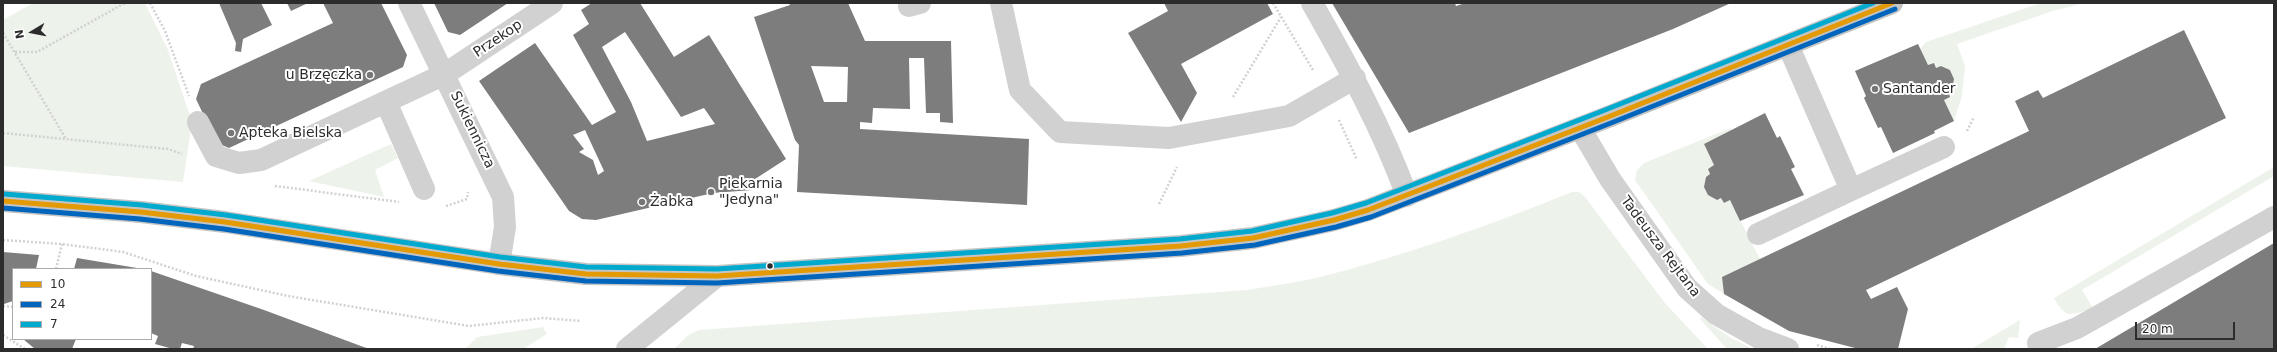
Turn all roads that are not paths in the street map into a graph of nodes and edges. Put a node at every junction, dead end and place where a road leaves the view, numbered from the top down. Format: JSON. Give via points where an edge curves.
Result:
{"nodes":[{"id":1,"x":409,"y":3,"type":"edge"},
{"id":2,"x":552,"y":3,"type":"edge"},
{"id":3,"x":1001,"y":3,"type":"edge"},
{"id":4,"x":1312,"y":3,"type":"edge"},
{"id":5,"x":1892,"y":3,"type":"edge"},
{"id":6,"x":1788,"y":45,"type":"junction"},
{"id":7,"x":445,"y":74,"type":"junction"},
{"id":8,"x":1355,"y":78,"type":"junction"},
{"id":9,"x":386,"y":102,"type":"junction"},
{"id":10,"x":198,"y":122,"type":"road end"},
{"id":11,"x":1580,"y":128,"type":"junction"},
{"id":12,"x":1944,"y":147,"type":"dead end"},
{"id":13,"x":424,"y":189,"type":"dead end"},
{"id":14,"x":1851,"y":190,"type":"junction"},
{"id":15,"x":1407,"y":196,"type":"junction"},
{"id":16,"x":3,"y":201,"type":"edge"},
{"id":17,"x":2274,"y":217,"type":"edge"},
{"id":18,"x":1758,"y":234,"type":"dead end"},
{"id":19,"x":499,"y":264,"type":"junction"},
{"id":20,"x":717,"y":276,"type":"junction"},
{"id":21,"x":2038,"y":343,"type":"dead end"},
{"id":22,"x":627,"y":349,"type":"edge"},
{"id":23,"x":1788,"y":349,"type":"edge"}],
"edges":[{"from":1,"to":7,"type":"street","name":"Sukiennicza"},
{"from":2,"to":7,"type":"street","name":"Przekop"},
{"from":3,"to":8,"type":"street","via":[[1020,90],[1060,132],[1169,138],[1289,116]]},
{"from":4,"to":8,"type":"street"},
{"from":5,"to":6,"type":"main road"},
{"from":6,"to":11,"type":"main road"},
{"from":6,"to":14,"type":"street"},
{"from":7,"to":9,"type":"street","name":"Przekop"},
{"from":7,"to":19,"type":"street","name":"Sukiennicza","via":[[503,197],[505,227]]},
{"from":8,"to":15,"type":"street","via":[[1389,149]]},
{"from":9,"to":10,"type":"street","name":"Przekop","via":[[261,160],[239,163],[216,156]]},
{"from":9,"to":13,"type":"street"},
{"from":11,"to":15,"type":"main road"},
{"from":11,"to":23,"type":"street","name":"Tadeusza Rejtana","via":[[1610,180],[1687,288],[1716,314],[1759,338]]},
{"from":12,"to":14,"type":"street"},
{"from":14,"to":18,"type":"street"},
{"from":15,"to":20,"type":"main road","via":[[1334,220],[1246,239],[1181,246]]},
{"from":16,"to":19,"type":"main road","via":[[141,212],[225,222]]},
{"from":17,"to":21,"type":"street","via":[[2077,328]]},
{"from":19,"to":20,"type":"main road","via":[[586,274]]},
{"from":20,"to":22,"type":"street"}]}
